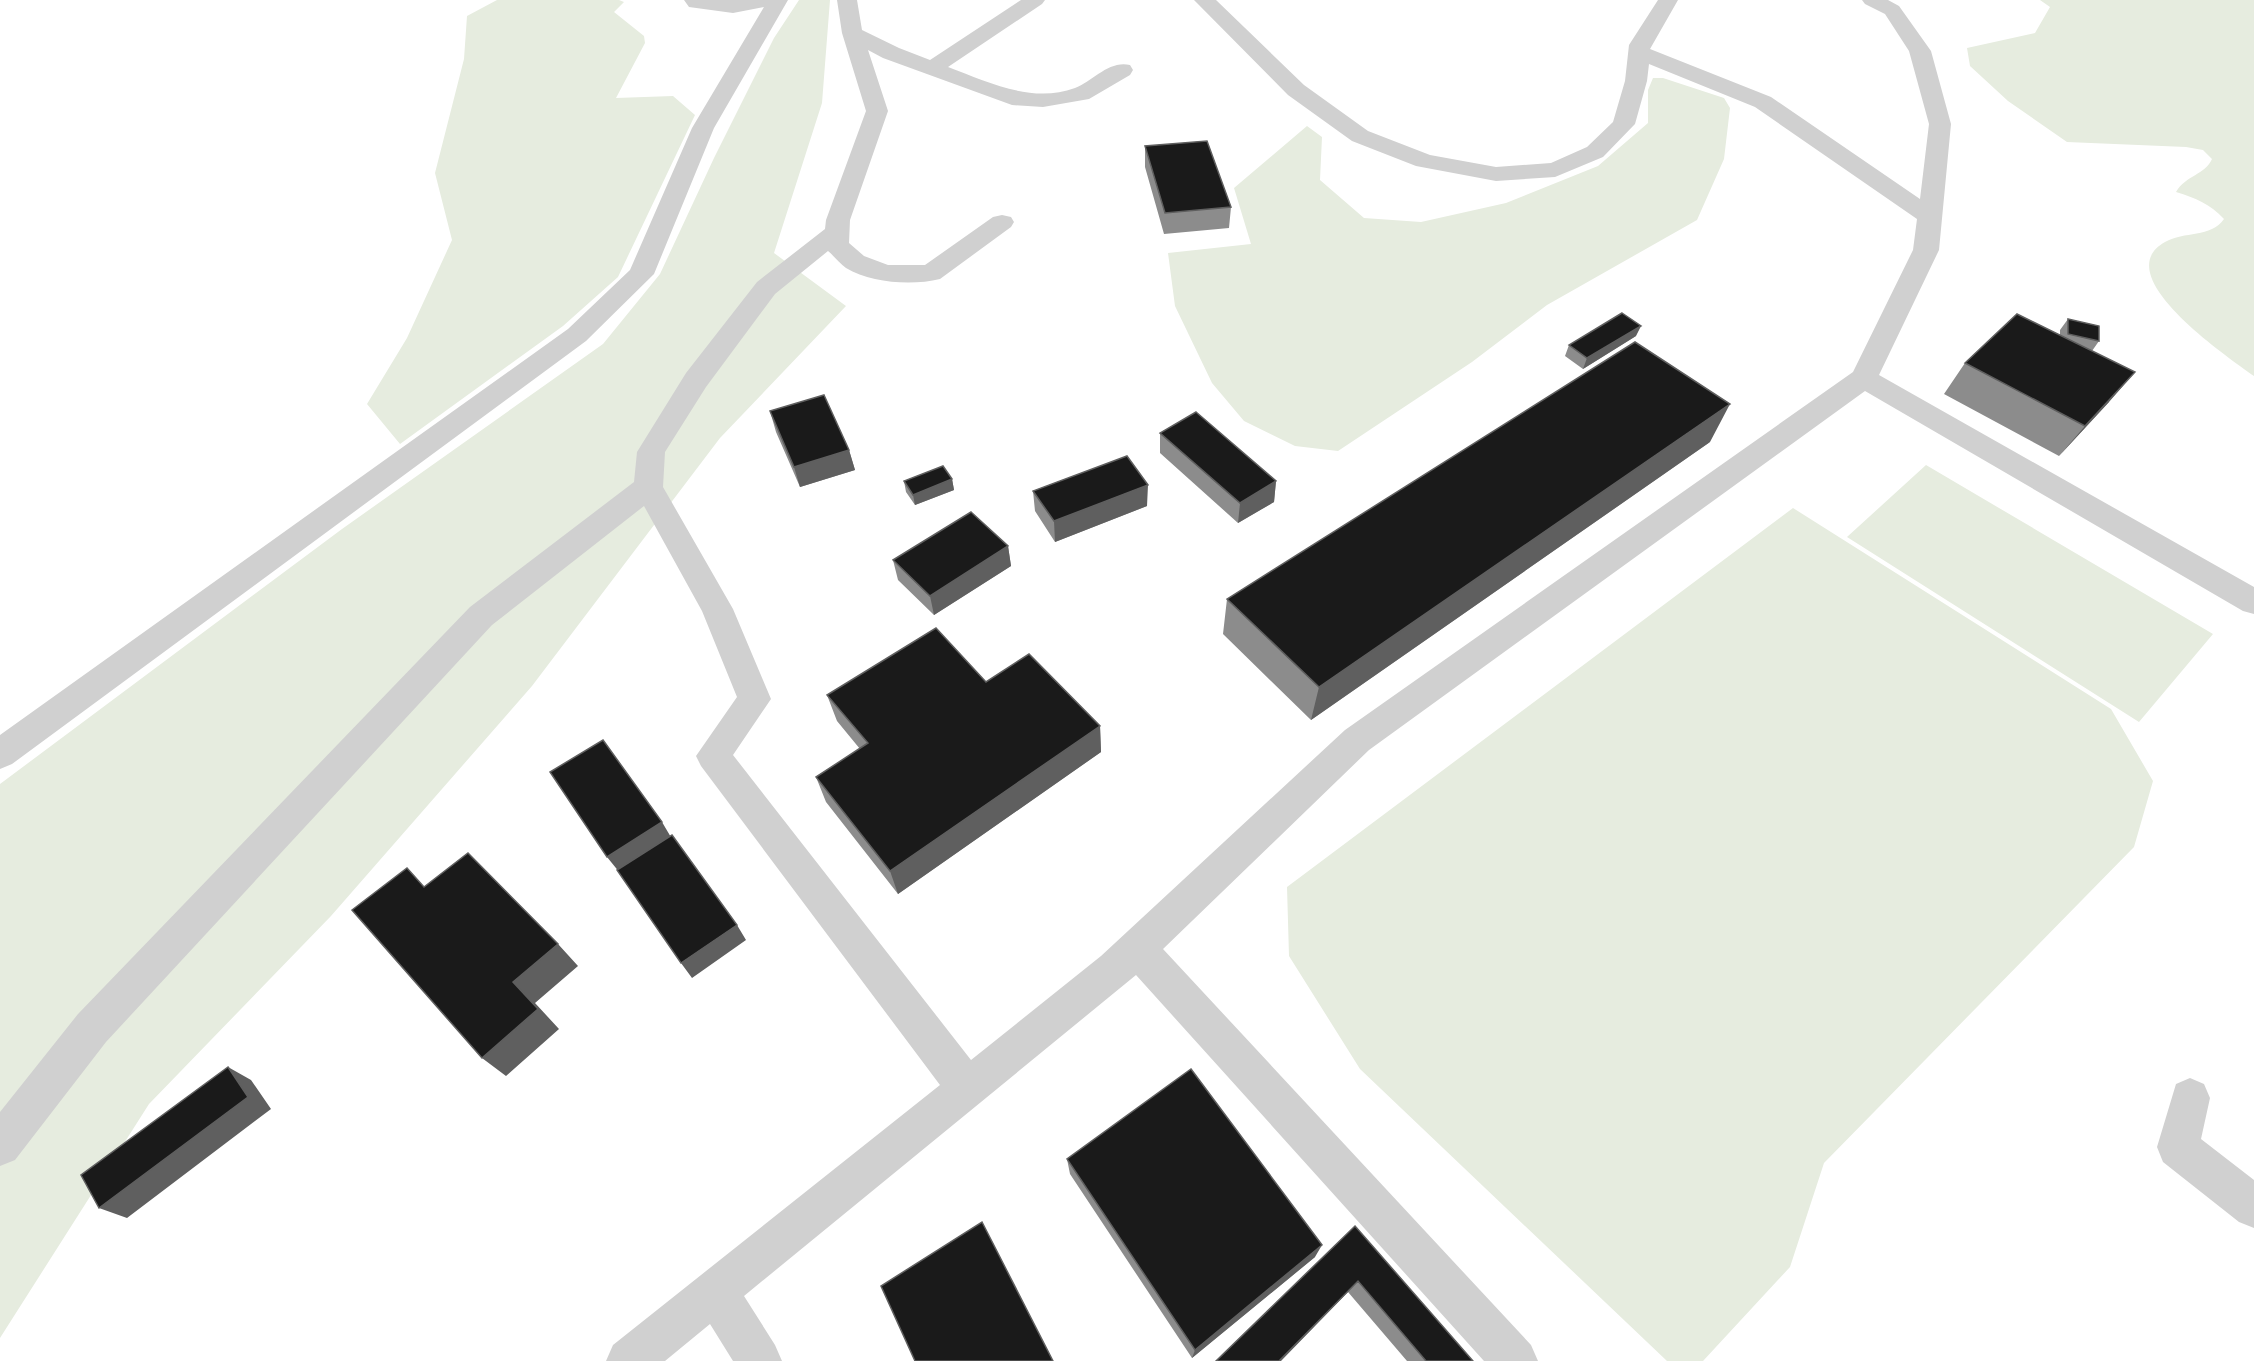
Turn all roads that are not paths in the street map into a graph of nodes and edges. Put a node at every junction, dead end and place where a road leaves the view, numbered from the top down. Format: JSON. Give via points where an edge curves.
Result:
{"nodes":[{"id":1,"x":694,"y":0,"type":"edge"},
{"id":2,"x":766,"y":0,"type":"edge"},
{"id":3,"x":778,"y":0,"type":"edge"},
{"id":4,"x":847,"y":0,"type":"edge"},
{"id":5,"x":1035,"y":0,"type":"edge"},
{"id":6,"x":1204,"y":0,"type":"edge"},
{"id":7,"x":1668,"y":0,"type":"edge"},
{"id":8,"x":1872,"y":0,"type":"edge"},
{"id":9,"x":852,"y":33,"type":"junction"},
{"id":10,"x":1639,"y":52,"type":"junction"},
{"id":11,"x":932,"y":68,"type":"junction"},
{"id":12,"x":1122,"y":70,"type":"dead end"},
{"id":13,"x":1930,"y":217,"type":"junction"},
{"id":14,"x":1002,"y":222,"type":"dead end"},
{"id":15,"x":837,"y":232,"type":"junction"},
{"id":16,"x":1864,"y":378,"type":"junction"},
{"id":17,"x":648,"y":487,"type":"junction"},
{"id":18,"x":2254,"y":602,"type":"edge"},
{"id":19,"x":0,"y":754,"type":"edge"},
{"id":20,"x":1137,"y":948,"type":"junction"},
{"id":21,"x":967,"y":1088,"type":"junction"},
{"id":22,"x":2190,"y":1098,"type":"dead end"},
{"id":23,"x":0,"y":1145,"type":"edge"},
{"id":24,"x":2254,"y":1207,"type":"edge"},
{"id":25,"x":715,"y":1292,"type":"junction"},
{"id":26,"x":629,"y":1361,"type":"edge"},
{"id":27,"x":759,"y":1361,"type":"edge"},
{"id":28,"x":1515,"y":1361,"type":"edge"}],
"edges":[{"from":1,"to":2,"type":"lane","via":[[733,7]]},
{"from":3,"to":19,"type":"lane","via":[[703,128],[641,274],[577,335]]},
{"from":4,"to":9,"type":"lane"},
{"from":5,"to":11,"type":"lane"},
{"from":6,"to":10,"type":"lane","via":[[1296,90],[1360,136],[1424,161],[1496,174],[1555,170],[1595,152],[1624,124]]},
{"from":7,"to":10,"type":"lane"},
{"from":8,"to":13,"type":"lane","via":[[1892,10],[1920,51],[1940,124]]},
{"from":9,"to":11,"type":"lane"},
{"from":9,"to":15,"type":"lane","via":[[878,111]]},
{"from":10,"to":13,"type":"lane","via":[[1763,102]]},
{"from":11,"to":12,"type":"lane","via":[[1012,98],[1043,100],[1081,94]]},
{"from":13,"to":16,"type":"lane","via":[[1926,250]]},
{"from":14,"to":15,"type":"lane","via":[[931,273],[885,273],[855,262],[836,244]]},
{"from":15,"to":17,"type":"lane","via":[[766,288],[696,380],[651,452]]},
{"from":16,"to":18,"type":"lane"},
{"from":16,"to":20,"type":"lane","via":[[1357,740]]},
{"from":17,"to":21,"type":"lane","via":[[717,609],[754,699],[713,756]]},
{"from":17,"to":23,"type":"lane","via":[[481,616],[92,1028]]},
{"from":20,"to":21,"type":"lane"},
{"from":20,"to":28,"type":"lane"},
{"from":21,"to":25,"type":"lane"},
{"from":22,"to":24,"type":"lane","via":[[2178,1147]]},
{"from":25,"to":26,"type":"lane"},
{"from":25,"to":27,"type":"lane"}]}
